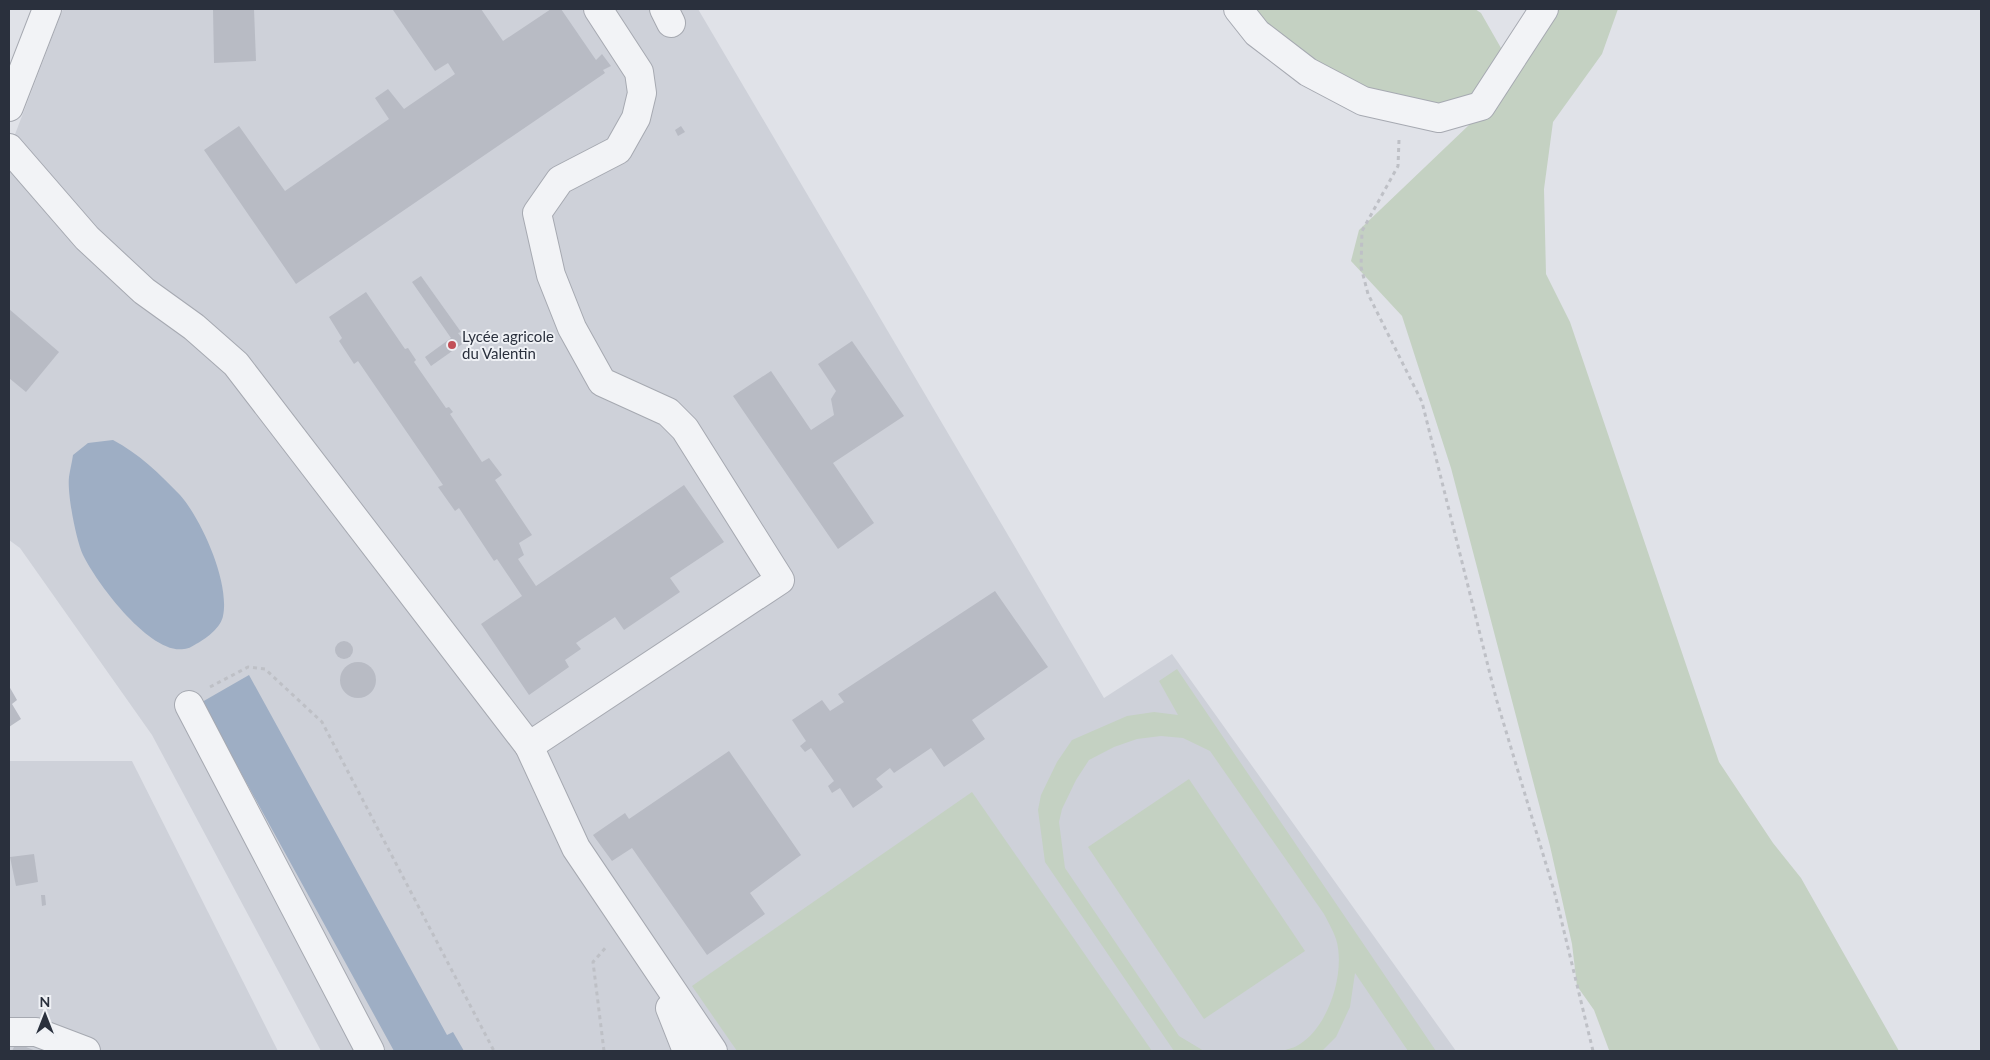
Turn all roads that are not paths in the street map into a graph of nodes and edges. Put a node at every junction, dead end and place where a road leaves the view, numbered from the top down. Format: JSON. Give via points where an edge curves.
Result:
{"nodes":[{"id":1,"x":47,"y":9,"type":"edge"},
{"id":2,"x":598,"y":9,"type":"edge"},
{"id":3,"x":1238,"y":9,"type":"edge"},
{"id":4,"x":1544,"y":9,"type":"edge"},
{"id":5,"x":9,"y":107,"type":"edge"},
{"id":6,"x":9,"y":148,"type":"edge"},
{"id":7,"x":189,"y":705,"type":"road end"},
{"id":8,"x":529,"y":746,"type":"junction"},
{"id":9,"x":652,"y":960,"type":"junction"},
{"id":10,"x":9,"y":1032,"type":"edge"},
{"id":11,"x":86,"y":1051,"type":"edge"},
{"id":12,"x":370,"y":1051,"type":"edge"},
{"id":13,"x":687,"y":1051,"type":"edge"},
{"id":14,"x":713,"y":1051,"type":"edge"}],
"edges":[{"from":1,"to":5,"type":"street"},
{"from":2,"to":8,"type":"street","via":[[639,72],[642,93],[636,118],[618,150],[560,180],[537,213],[551,275],[572,328],[602,382],[668,412],[685,429],[780,580]]},
{"from":3,"to":4,"type":"street","via":[[1257,33],[1308,72],[1364,101],[1439,118],[1481,106]]},
{"from":6,"to":8,"type":"street","via":[[87,238],[144,292],[194,327],[236,364]]},
{"from":7,"to":12,"type":"street"},
{"from":8,"to":9,"type":"street","via":[[576,848]]},
{"from":9,"to":13,"type":"street"},
{"from":9,"to":14,"type":"street"},
{"from":10,"to":11,"type":"street","via":[[36,1032]]}]}
